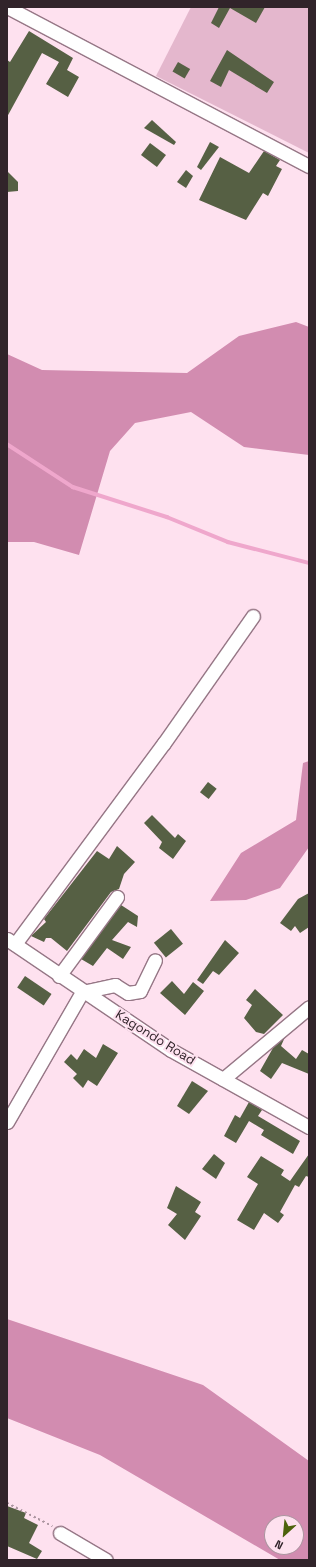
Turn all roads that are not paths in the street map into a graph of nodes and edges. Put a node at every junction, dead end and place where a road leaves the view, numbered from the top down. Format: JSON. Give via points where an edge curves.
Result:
{"nodes":[{"id":1,"x":8,"y":7,"type":"edge"},
{"id":2,"x":309,"y":166,"type":"edge"},
{"id":3,"x":253,"y":616,"type":"dead end"},
{"id":4,"x":116,"y":897,"type":"dead end"},
{"id":5,"x":11,"y":941,"type":"edge"},
{"id":6,"x":155,"y":960,"type":"dead end"},
{"id":7,"x":60,"y":976,"type":"junction"},
{"id":8,"x":82,"y":992,"type":"junction"},
{"id":9,"x":309,"y":1007,"type":"edge"},
{"id":10,"x":223,"y":1079,"type":"junction"},
{"id":11,"x":7,"y":1122,"type":"edge"},
{"id":12,"x":309,"y":1127,"type":"edge"},
{"id":13,"x":60,"y":1533,"type":"road end"},
{"id":14,"x":106,"y":1560,"type":"edge"}],
"edges":[{"from":1,"to":2,"type":"street"},
{"from":3,"to":5,"type":"street","via":[[164,743]]},
{"from":4,"to":7,"type":"street"},
{"from":5,"to":7,"type":"street","name":"Kagondo Road"},
{"from":6,"to":8,"type":"street","via":[[140,992],[128,993],[114,985]]},
{"from":7,"to":8,"type":"street","name":"Kagondo Road"},
{"from":8,"to":10,"type":"street","name":"Kagondo Road"},
{"from":8,"to":11,"type":"street"},
{"from":9,"to":10,"type":"street"},
{"from":10,"to":12,"type":"street","name":"Kagondo Road"},
{"from":13,"to":14,"type":"street"}]}
